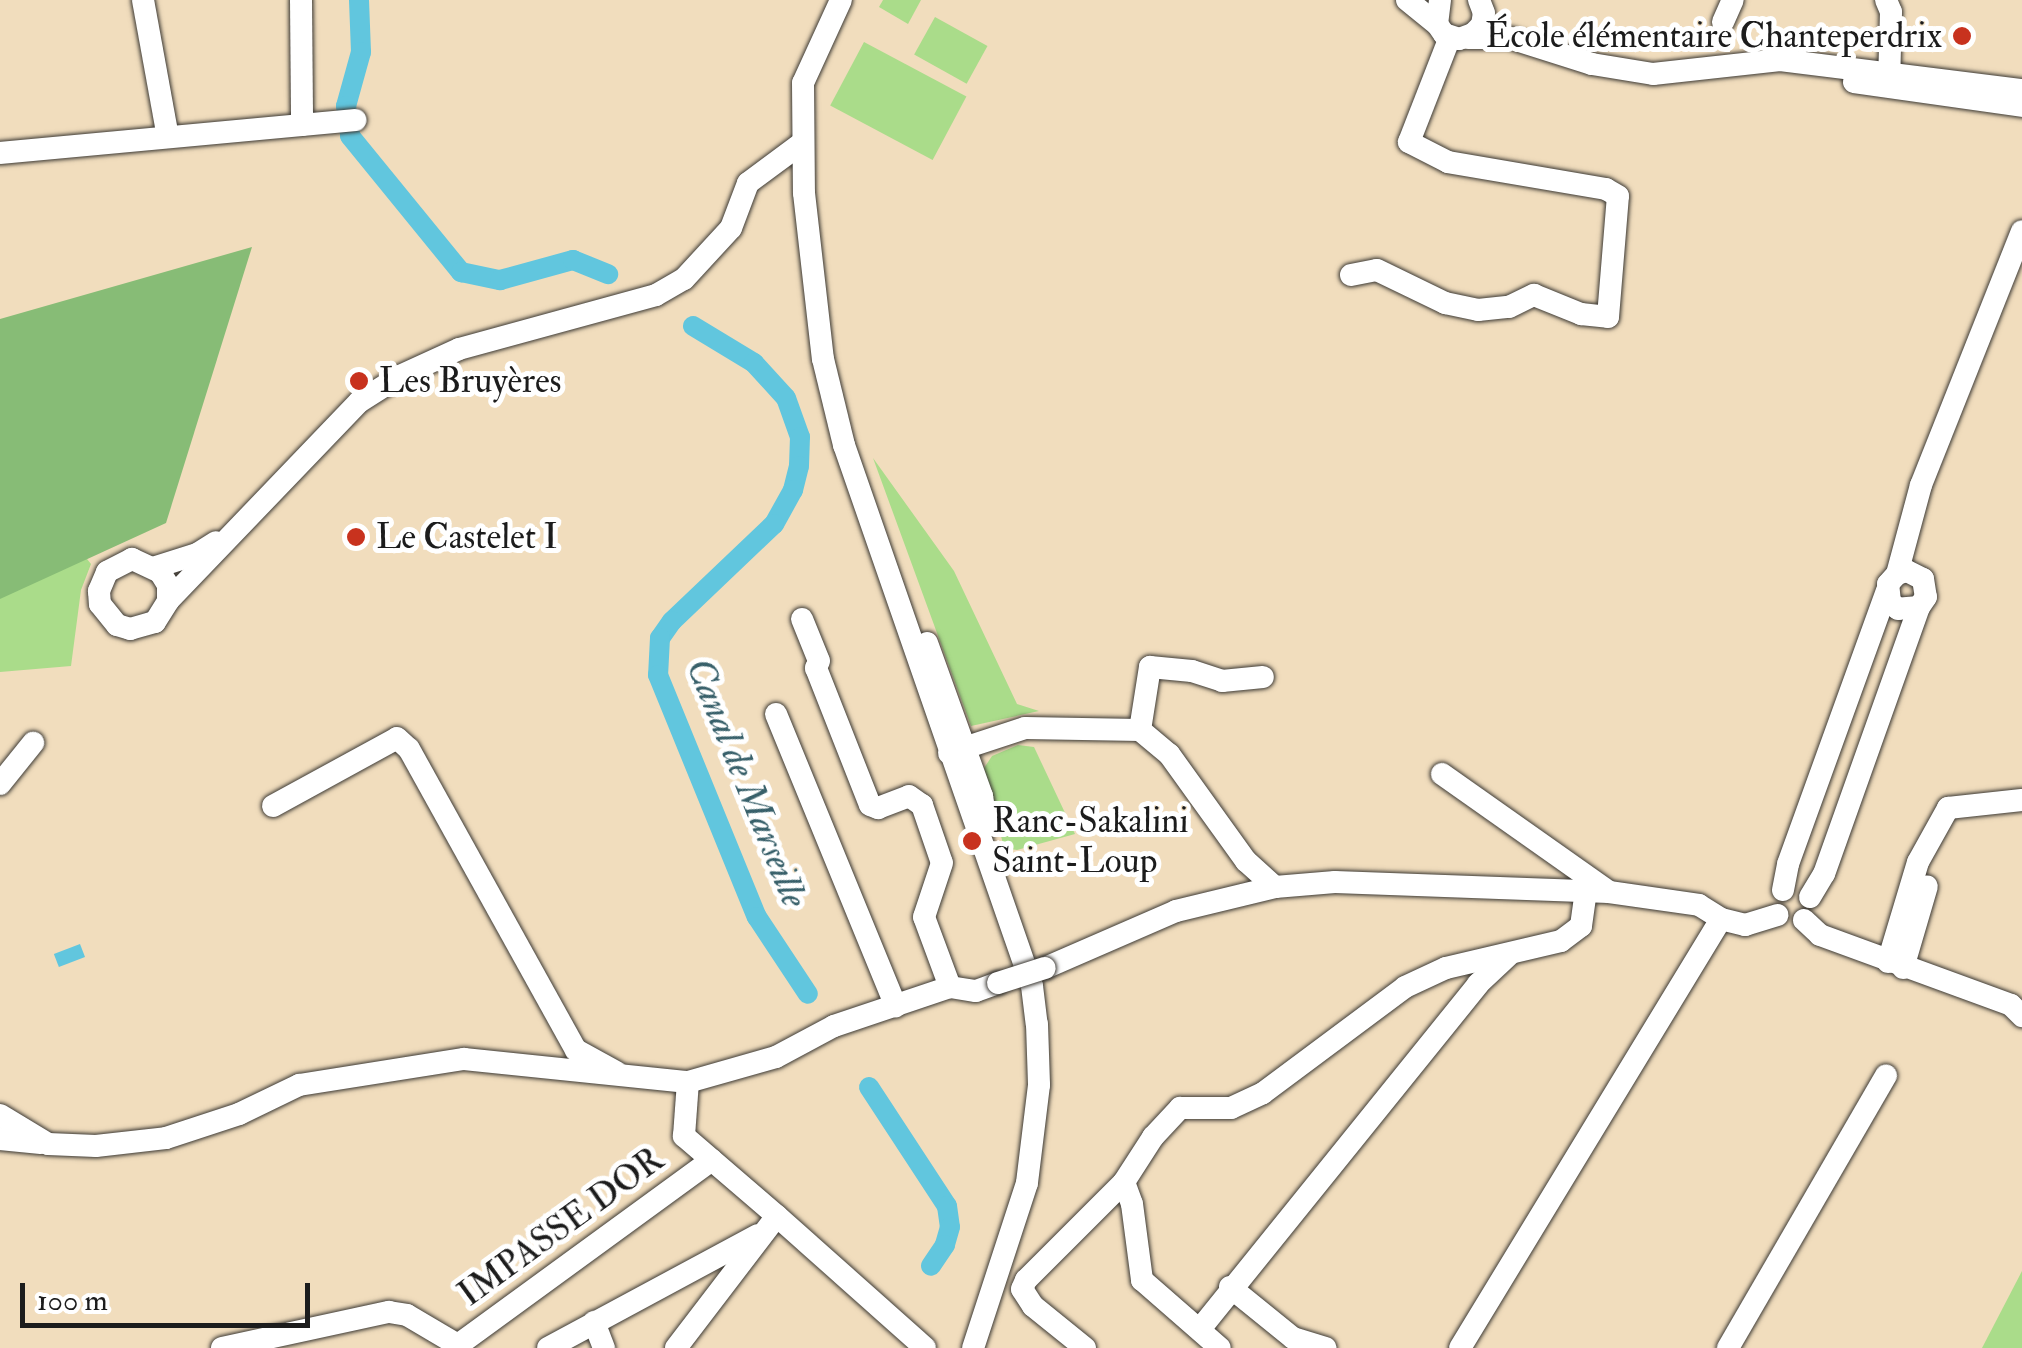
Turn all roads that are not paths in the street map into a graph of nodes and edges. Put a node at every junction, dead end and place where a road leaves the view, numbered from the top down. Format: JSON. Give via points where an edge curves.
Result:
{"nodes":[{"id":1,"x":143,"y":0,"type":"edge"},
{"id":2,"x":301,"y":0,"type":"edge"},
{"id":3,"x":840,"y":0,"type":"edge"},
{"id":4,"x":1407,"y":0,"type":"edge"},
{"id":5,"x":1886,"y":0,"type":"edge"},
{"id":6,"x":1481,"y":3,"type":"edge"},
{"id":7,"x":1448,"y":24,"type":"edge"},
{"id":8,"x":1510,"y":38,"type":"junction"},
{"id":9,"x":1889,"y":79,"type":"junction"},
{"id":10,"x":2022,"y":90,"type":"edge"},
{"id":11,"x":2022,"y":106,"type":"edge"},
{"id":12,"x":347,"y":121,"type":"dead end"},
{"id":13,"x":302,"y":125,"type":"junction"},
{"id":14,"x":168,"y":138,"type":"junction"},
{"id":15,"x":802,"y":143,"type":"junction"},
{"id":16,"x":0,"y":153,"type":"edge"},
{"id":17,"x":803,"y":176,"type":"junction"},
{"id":18,"x":748,"y":183,"type":"junction"},
{"id":19,"x":2022,"y":232,"type":"edge"},
{"id":20,"x":1351,"y":274,"type":"dead end"},
{"id":21,"x":236,"y":529,"type":"junction"},
{"id":22,"x":156,"y":567,"type":"junction"},
{"id":23,"x":1900,"y":579,"type":"junction"},
{"id":24,"x":168,"y":601,"type":"junction"},
{"id":25,"x":1919,"y":607,"type":"junction"},
{"id":26,"x":802,"y":619,"type":"dead end"},
{"id":27,"x":1262,"y":676,"type":"dead end"},
{"id":28,"x":776,"y":714,"type":"dead end"},
{"id":29,"x":1140,"y":730,"type":"junction"},
{"id":30,"x":33,"y":743,"type":"dead end"},
{"id":31,"x":957,"y":750,"type":"junction"},
{"id":32,"x":1442,"y":774,"type":"dead end"},
{"id":33,"x":0,"y":784,"type":"edge"},
{"id":34,"x":2022,"y":800,"type":"edge"},
{"id":35,"x":273,"y":806,"type":"dead end"},
{"id":36,"x":1275,"y":887,"type":"junction"},
{"id":37,"x":1783,"y":890,"type":"junction"},
{"id":38,"x":1597,"y":891,"type":"junction"},
{"id":39,"x":1810,"y":897,"type":"junction"},
{"id":40,"x":1777,"y":915,"type":"junction"},
{"id":41,"x":1721,"y":918,"type":"junction"},
{"id":42,"x":1804,"y":920,"type":"junction"},
{"id":43,"x":1511,"y":952,"type":"junction"},
{"id":44,"x":1896,"y":965,"type":"junction"},
{"id":45,"x":950,"y":987,"type":"junction"},
{"id":46,"x":896,"y":1006,"type":"junction"},
{"id":47,"x":2022,"y":1016,"type":"edge"},
{"id":48,"x":1886,"y":1075,"type":"dead end"},
{"id":49,"x":623,"y":1076,"type":"junction"},
{"id":50,"x":688,"y":1082,"type":"junction"},
{"id":51,"x":0,"y":1115,"type":"edge"},
{"id":52,"x":0,"y":1139,"type":"edge"},
{"id":53,"x":48,"y":1144,"type":"junction"},
{"id":54,"x":712,"y":1160,"type":"junction"},
{"id":55,"x":1124,"y":1182,"type":"junction"},
{"id":56,"x":771,"y":1223,"type":"junction"},
{"id":57,"x":1230,"y":1287,"type":"junction"},
{"id":58,"x":594,"y":1322,"type":"junction"},
{"id":59,"x":1200,"y":1329,"type":"junction"},
{"id":60,"x":222,"y":1348,"type":"edge"},
{"id":61,"x":548,"y":1348,"type":"edge"},
{"id":62,"x":604,"y":1348,"type":"edge"},
{"id":63,"x":676,"y":1348,"type":"edge"},
{"id":64,"x":925,"y":1348,"type":"edge"},
{"id":65,"x":972,"y":1348,"type":"edge"},
{"id":66,"x":1085,"y":1348,"type":"edge"},
{"id":67,"x":1220,"y":1348,"type":"edge"},
{"id":68,"x":1326,"y":1348,"type":"edge"},
{"id":69,"x":1460,"y":1348,"type":"edge"},
{"id":70,"x":1728,"y":1348,"type":"edge"}],
"edges":[{"from":1,"to":14,"type":"street"},
{"from":2,"to":13,"type":"street"},
{"from":3,"to":15,"type":"street","via":[[803,83]]},
{"from":4,"to":7,"type":"street"},
{"from":5,"to":9,"type":"street","via":[[1892,12]]},
{"from":6,"to":7,"type":"street","via":[[1482,25]]},
{"from":6,"to":8,"type":"street"},
{"from":7,"to":8,"type":"street"},
{"from":7,"to":20,"type":"street","via":[[1409,142],[1448,162],[1618,196],[1608,317],[1580,314],[1534,294],[1509,307],[1478,310],[1446,303],[1377,270]]},
{"from":8,"to":9,"type":"street","via":[[1592,64],[1653,74],[1780,60]]},
{"from":9,"to":10,"type":"street"},
{"from":9,"to":11,"type":"street"},
{"from":12,"to":13,"type":"street"},
{"from":13,"to":14,"type":"street"},
{"from":14,"to":16,"type":"street"},
{"from":15,"to":17,"type":"street"},
{"from":15,"to":18,"type":"street"},
{"from":17,"to":18,"type":"street"},
{"from":17,"to":31,"type":"street","via":[[823,359],[844,445],[891,572],[916,612]]},
{"from":18,"to":21,"type":"street","via":[[730,228],[684,279],[632,305],[459,349],[400,376],[355,406]]},
{"from":19,"to":23,"type":"street","via":[[1922,484]]},
{"from":21,"to":22,"type":"street","via":[[197,554]]},
{"from":21,"to":24,"type":"street"},
{"from":22,"to":24,"type":"street","via":[[168,585]]},
{"from":22,"to":24,"type":"street","via":[[132,559],[117,564],[102,579],[100,604],[108,618],[130,630],[155,622]]},
{"from":23,"to":25,"type":"street","via":[[1927,586]]},
{"from":23,"to":25,"type":"street","via":[[1898,609]]},
{"from":23,"to":37,"type":"street"},
{"from":25,"to":39,"type":"street","via":[[1824,874]]},
{"from":26,"to":45,"type":"street","via":[[870,805],[909,796],[922,806],[942,862],[924,917]]},
{"from":27,"to":29,"type":"street","via":[[1222,681],[1150,667]]},
{"from":28,"to":46,"type":"street"},
{"from":29,"to":31,"type":"street","via":[[1025,728]]},
{"from":29,"to":36,"type":"street","via":[[1169,754],[1246,861]]},
{"from":30,"to":33,"type":"street"},
{"from":31,"to":65,"type":"street","via":[[1032,986],[1039,1086],[1027,1183]]},
{"from":32,"to":38,"type":"street"},
{"from":34,"to":44,"type":"street","via":[[1948,808],[1918,862]]},
{"from":35,"to":49,"type":"street","via":[[398,738],[576,1050]]},
{"from":36,"to":38,"type":"street","via":[[1335,882]]},
{"from":36,"to":45,"type":"street","bridge":true,"via":[[1162,916],[976,991]]},
{"from":37,"to":39,"type":"street","via":[[1803,890]]},
{"from":37,"to":40,"type":"street"},
{"from":38,"to":41,"type":"street","via":[[1699,905]]},
{"from":38,"to":43,"type":"street","via":[[1581,926],[1561,941]]},
{"from":39,"to":42,"type":"street","via":[[1812,910]]},
{"from":40,"to":41,"type":"street","via":[[1745,926]]},
{"from":40,"to":42,"type":"street","via":[[1793,924]]},
{"from":41,"to":69,"type":"street"},
{"from":42,"to":44,"type":"street","via":[[1820,934]]},
{"from":43,"to":55,"type":"street","via":[[1446,968],[1405,987],[1263,1093],[1231,1108],[1180,1108]]},
{"from":43,"to":57,"type":"street"},
{"from":44,"to":47,"type":"street","via":[[2011,1005]]},
{"from":45,"to":46,"type":"street"},
{"from":46,"to":50,"type":"street","via":[[834,1026],[776,1057]]},
{"from":48,"to":70,"type":"street"},
{"from":49,"to":50,"type":"street"},
{"from":49,"to":53,"type":"street","via":[[464,1059],[299,1084],[239,1114],[166,1138]]},
{"from":50,"to":54,"type":"street","via":[[684,1136]]},
{"from":51,"to":53,"type":"street"},
{"from":52,"to":53,"type":"street"},
{"from":54,"to":56,"type":"street"},
{"from":54,"to":60,"type":"street","name":"IMPASSE DOR","via":[[458,1345],[407,1315],[389,1312]]},
{"from":55,"to":59,"type":"street","via":[[1142,1280]]},
{"from":55,"to":66,"type":"street","via":[[1022,1289]]},
{"from":56,"to":58,"type":"street"},
{"from":56,"to":63,"type":"street"},
{"from":56,"to":64,"type":"street"},
{"from":57,"to":59,"type":"street"},
{"from":57,"to":68,"type":"street","via":[[1293,1338]]},
{"from":58,"to":61,"type":"street"},
{"from":58,"to":62,"type":"street"},
{"from":59,"to":67,"type":"street"}]}
